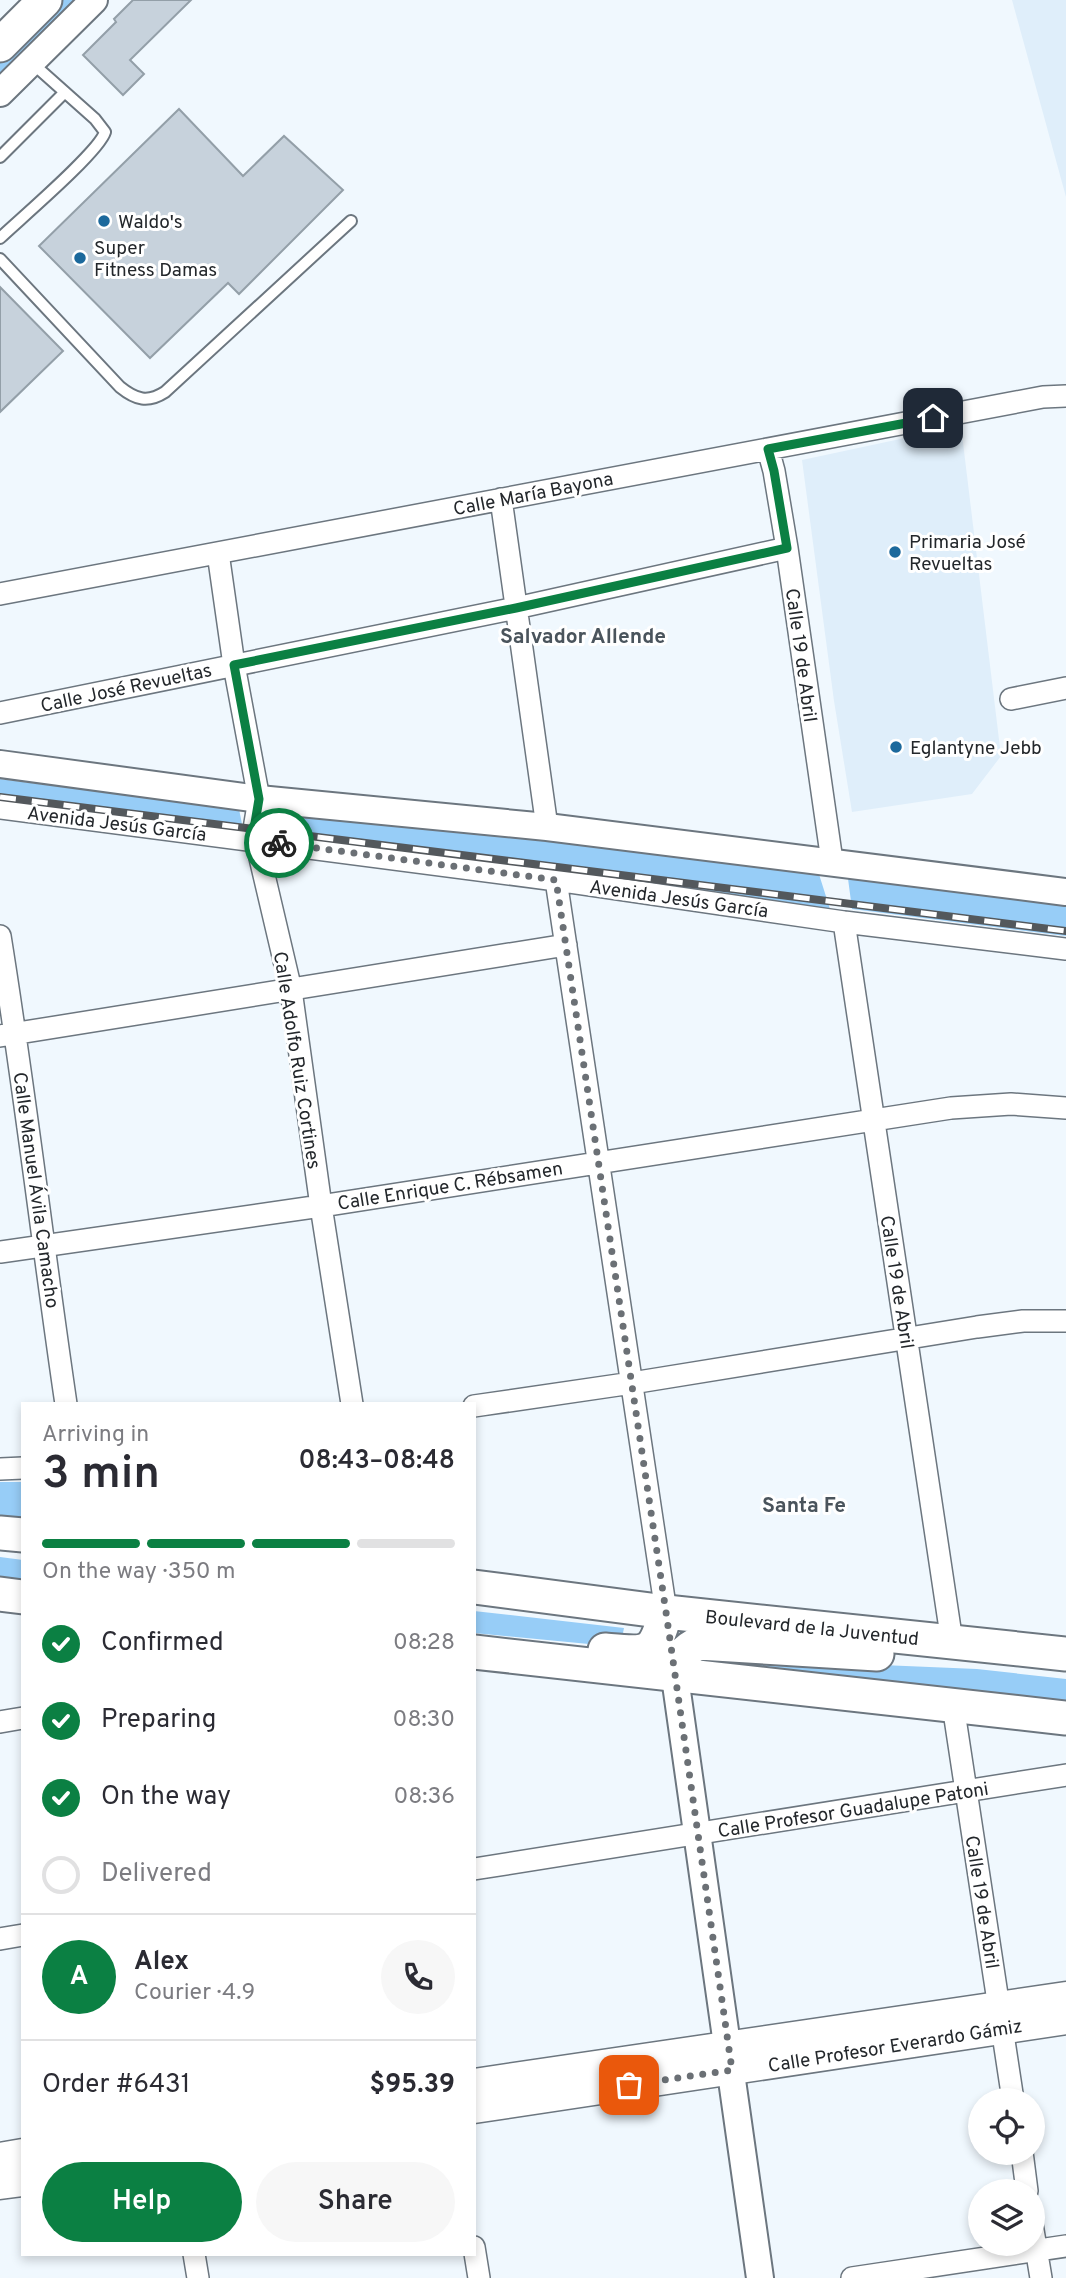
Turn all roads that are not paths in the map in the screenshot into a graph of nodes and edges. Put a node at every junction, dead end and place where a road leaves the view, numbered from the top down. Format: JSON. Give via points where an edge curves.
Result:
{"nodes":[{"id":1,"x":45,"y":0,"type":"edge"},
{"id":2,"x":93,"y":0,"type":"edge"},
{"id":3,"x":0,"y":45,"type":"edge"},
{"id":4,"x":31,"y":62,"type":"junction"},
{"id":5,"x":0,"y":93,"type":"edge"},
{"id":6,"x":64,"y":93,"type":"junction"},
{"id":7,"x":0,"y":157,"type":"edge"},
{"id":8,"x":351,"y":221,"type":"dead end"},
{"id":9,"x":0,"y":238,"type":"edge"},
{"id":10,"x":0,"y":259,"type":"edge"},
{"id":11,"x":1066,"y":396,"type":"edge"},
{"id":12,"x":768,"y":449,"type":"junction"},
{"id":13,"x":501,"y":499,"type":"junction"},
{"id":14,"x":787,"y":548,"type":"junction"},
{"id":15,"x":218,"y":553,"type":"junction"},
{"id":16,"x":0,"y":594,"type":"edge"},
{"id":17,"x":516,"y":608,"type":"junction"},
{"id":18,"x":234,"y":665,"type":"junction"},
{"id":19,"x":1066,"y":688,"type":"edge"},
{"id":20,"x":1011,"y":699,"type":"dead end"},
{"id":21,"x":0,"y":713,"type":"edge"},
{"id":22,"x":0,"y":764,"type":"edge"},
{"id":23,"x":259,"y":799,"type":"junction"},
{"id":24,"x":0,"y":808,"type":"edge"},
{"id":25,"x":547,"y":827,"type":"junction"},
{"id":26,"x":256,"y":841,"type":"junction"},
{"id":27,"x":832,"y":861,"type":"junction"},
{"id":28,"x":556,"y":880,"type":"junction"},
{"id":29,"x":1066,"y":892,"type":"edge"},
{"id":30,"x":844,"y":922,"type":"junction"},
{"id":31,"x":0,"y":936,"type":"edge"},
{"id":32,"x":566,"y":945,"type":"junction"},
{"id":33,"x":1066,"y":949,"type":"edge"},
{"id":34,"x":291,"y":990,"type":"junction"},
{"id":35,"x":8,"y":1035,"type":"edge"},
{"id":36,"x":1066,"y":1108,"type":"edge"},
{"id":37,"x":873,"y":1119,"type":"junction"},
{"id":38,"x":598,"y":1162,"type":"junction"},
{"id":39,"x":321,"y":1206,"type":"junction"},
{"id":40,"x":43,"y":1246,"type":"junction"},
{"id":41,"x":0,"y":1252,"type":"edge"},
{"id":42,"x":1066,"y":1321,"type":"edge"},
{"id":43,"x":906,"y":1339,"type":"junction"},
{"id":44,"x":632,"y":1383,"type":"junction"},
{"id":45,"x":66,"y":1402,"type":"edge"},
{"id":46,"x":352,"y":1402,"type":"edge"},
{"id":47,"x":476,"y":1406,"type":"edge"},
{"id":48,"x":21,"y":1468,"type":"edge"},
{"id":49,"x":0,"y":1469,"type":"edge"},
{"id":50,"x":0,"y":1532,"type":"edge"},
{"id":51,"x":21,"y":1535,"type":"edge"},
{"id":52,"x":476,"y":1587,"type":"edge"},
{"id":53,"x":0,"y":1594,"type":"edge"},
{"id":54,"x":21,"y":1597,"type":"edge"},
{"id":55,"x":666,"y":1612,"type":"junction"},
{"id":56,"x":943,"y":1641,"type":"junction"},
{"id":57,"x":476,"y":1643,"type":"edge"},
{"id":58,"x":476,"y":1651,"type":"edge"},
{"id":59,"x":1066,"y":1654,"type":"edge"},
{"id":60,"x":675,"y":1676,"type":"junction"},
{"id":61,"x":953,"y":1705,"type":"junction"},
{"id":62,"x":21,"y":1718,"type":"edge"},
{"id":63,"x":1066,"y":1718,"type":"edge"},
{"id":64,"x":0,"y":1722,"type":"edge"},
{"id":65,"x":1066,"y":1775,"type":"edge"},
{"id":66,"x":966,"y":1791,"type":"junction"},
{"id":67,"x":698,"y":1834,"type":"junction"},
{"id":68,"x":476,"y":1869,"type":"edge"},
{"id":69,"x":21,"y":1935,"type":"edge"},
{"id":70,"x":0,"y":1939,"type":"edge"},
{"id":71,"x":1066,"y":1997,"type":"edge"},
{"id":72,"x":1001,"y":2017,"type":"junction"},
{"id":73,"x":1066,"y":2019,"type":"edge"},
{"id":74,"x":730,"y":2058,"type":"junction"},
{"id":75,"x":476,"y":2084,"type":"edge"},
{"id":76,"x":1011,"y":2088,"type":"edge"},
{"id":77,"x":476,"y":2108,"type":"edge"},
{"id":78,"x":21,"y":2154,"type":"edge"},
{"id":79,"x":0,"y":2158,"type":"edge"},
{"id":80,"x":21,"y":2180,"type":"edge"},
{"id":81,"x":0,"y":2184,"type":"edge"},
{"id":82,"x":1066,"y":2246,"type":"edge"},
{"id":83,"x":1045,"y":2250,"type":"edge"},
{"id":84,"x":194,"y":2256,"type":"edge"},
{"id":85,"x":475,"y":2256,"type":"edge"},
{"id":86,"x":1003,"y":2256,"type":"edge"},
{"id":87,"x":1038,"y":2256,"type":"edge"},
{"id":88,"x":198,"y":2278,"type":"edge"},
{"id":89,"x":479,"y":2278,"type":"edge"},
{"id":90,"x":760,"y":2278,"type":"edge"},
{"id":91,"x":852,"y":2278,"type":"edge"},
{"id":92,"x":1041,"y":2278,"type":"edge"}],
"edges":[{"from":1,"to":3,"type":"main road"},
{"from":2,"to":4,"type":"street"},
{"from":4,"to":5,"type":"street"},
{"from":4,"to":6,"type":"lane"},
{"from":6,"to":7,"type":"lane"},
{"from":6,"to":9,"type":"lane","via":[[103,127],[103,138]]},
{"from":8,"to":10,"type":"lane","via":[[170,387],[149,399],[130,396],[120,387]]},
{"from":11,"to":12,"type":"street","name":"Calle María Bayona"},
{"from":12,"to":13,"type":"street","name":"Calle María Bayona"},
{"from":12,"to":14,"type":"street","name":"Calle 19 de Abril"},
{"from":13,"to":15,"type":"street","name":"Calle María Bayona"},
{"from":13,"to":17,"type":"street"},
{"from":14,"to":17,"type":"street","name":"Calle José Revueltas"},
{"from":14,"to":27,"type":"street","name":"Calle 19 de Abril"},
{"from":15,"to":16,"type":"street","name":"Calle María Bayona"},
{"from":15,"to":18,"type":"street","name":"Calle Adolfo Ruiz Cortines"},
{"from":17,"to":18,"type":"street","name":"Calle José Revueltas"},
{"from":17,"to":25,"type":"street"},
{"from":18,"to":21,"type":"street","name":"Calle José Revueltas"},
{"from":18,"to":23,"type":"street","name":"Calle Adolfo Ruiz Cortines"},
{"from":19,"to":20,"type":"street"},
{"from":22,"to":23,"type":"street"},
{"from":23,"to":25,"type":"street"},
{"from":23,"to":26,"type":"street","name":"Calle Adolfo Ruiz Cortines"},
{"from":24,"to":26,"type":"street","name":"Avenida Jesús García"},
{"from":25,"to":27,"type":"street"},
{"from":26,"to":28,"type":"street","name":"Avenida Jesús García"},
{"from":26,"to":34,"type":"street","name":"Calle Adolfo Ruiz Cortines"},
{"from":27,"to":29,"type":"street"},
{"from":28,"to":30,"type":"street","name":"Avenida Jesús García"},
{"from":28,"to":32,"type":"street"},
{"from":30,"to":33,"type":"street","name":"Avenida Jesús García"},
{"from":30,"to":37,"type":"street","name":"Calle 19 de Abril"},
{"from":31,"to":35,"type":"street","name":"Calle Manuel Ávila Camacho"},
{"from":32,"to":34,"type":"street"},
{"from":32,"to":38,"type":"street"},
{"from":34,"to":35,"type":"street"},
{"from":34,"to":39,"type":"street","name":"Calle Adolfo Ruiz Cortines"},
{"from":35,"to":40,"type":"street","name":"Calle Manuel Ávila Camacho"},
{"from":36,"to":37,"type":"street","name":"Calle Enrique C. Rébsamen","via":[[1011,1104]]},
{"from":37,"to":38,"type":"street","name":"Calle Enrique C. Rébsamen"},
{"from":37,"to":43,"type":"street","name":"Calle 19 de Abril"},
{"from":38,"to":39,"type":"street","name":"Calle Enrique C. Rébsamen"},
{"from":38,"to":44,"type":"street"},
{"from":39,"to":40,"type":"street","name":"Calle Enrique C. Rébsamen"},
{"from":39,"to":46,"type":"street","name":"Calle Adolfo Ruiz Cortines"},
{"from":40,"to":41,"type":"street","name":"Calle Enrique C. Rébsamen"},
{"from":40,"to":45,"type":"street","name":"Calle Manuel Ávila Camacho"},
{"from":42,"to":43,"type":"street","via":[[1023,1321]]},
{"from":43,"to":44,"type":"street"},
{"from":43,"to":56,"type":"street","name":"Calle 19 de Abril"},
{"from":44,"to":47,"type":"street"},
{"from":44,"to":55,"type":"street"},
{"from":48,"to":49,"type":"street"},
{"from":50,"to":51,"type":"main road"},
{"from":52,"to":55,"type":"main road","name":"Boulevard de la Juventud"},
{"from":53,"to":54,"type":"main road"},
{"from":55,"to":56,"type":"main road","name":"Boulevard de la Juventud"},
{"from":55,"to":57,"type":"main road","via":[[658,1640],[648,1650],[488,1640]]},
{"from":55,"to":60,"type":"street"},
{"from":56,"to":59,"type":"main road","name":"Boulevard de la Juventud"},
{"from":56,"to":60,"type":"main road","via":[[910,1654],[699,1643],[687,1648]]},
{"from":58,"to":60,"type":"main road"},
{"from":60,"to":61,"type":"main road"},
{"from":60,"to":67,"type":"street"},
{"from":61,"to":63,"type":"main road"},
{"from":61,"to":66,"type":"street","name":"Calle 19 de Abril"},
{"from":62,"to":64,"type":"street"},
{"from":65,"to":66,"type":"street","name":"Calle Profesor Guadalupe Patoni"},
{"from":66,"to":67,"type":"street","name":"Calle Profesor Guadalupe Patoni"},
{"from":66,"to":72,"type":"street","name":"Calle 19 de Abril"},
{"from":67,"to":68,"type":"street","name":"Calle Profesor Guadalupe Patoni"},
{"from":67,"to":74,"type":"street"},
{"from":69,"to":70,"type":"street"},
{"from":71,"to":72,"type":"main road","name":"Calle Profesor Everardo Gámiz"},
{"from":72,"to":73,"type":"main road","name":"Calle Profesor Everardo Gámiz"},
{"from":72,"to":74,"type":"main road","name":"Calle Profesor Everardo Gámiz"},
{"from":72,"to":76,"type":"street","name":"Calle 19 de Abril"},
{"from":74,"to":75,"type":"main road","name":"Calle Profesor Everardo Gámiz"},
{"from":74,"to":77,"type":"main road","name":"Calle Profesor Everardo Gámiz"},
{"from":74,"to":90,"type":"street"},
{"from":78,"to":79,"type":"main road"},
{"from":80,"to":81,"type":"main road"},
{"from":82,"to":83,"type":"street"},
{"from":84,"to":88,"type":"street"},
{"from":85,"to":89,"type":"street"},
{"from":86,"to":91,"type":"street"},
{"from":87,"to":92,"type":"street"}]}
